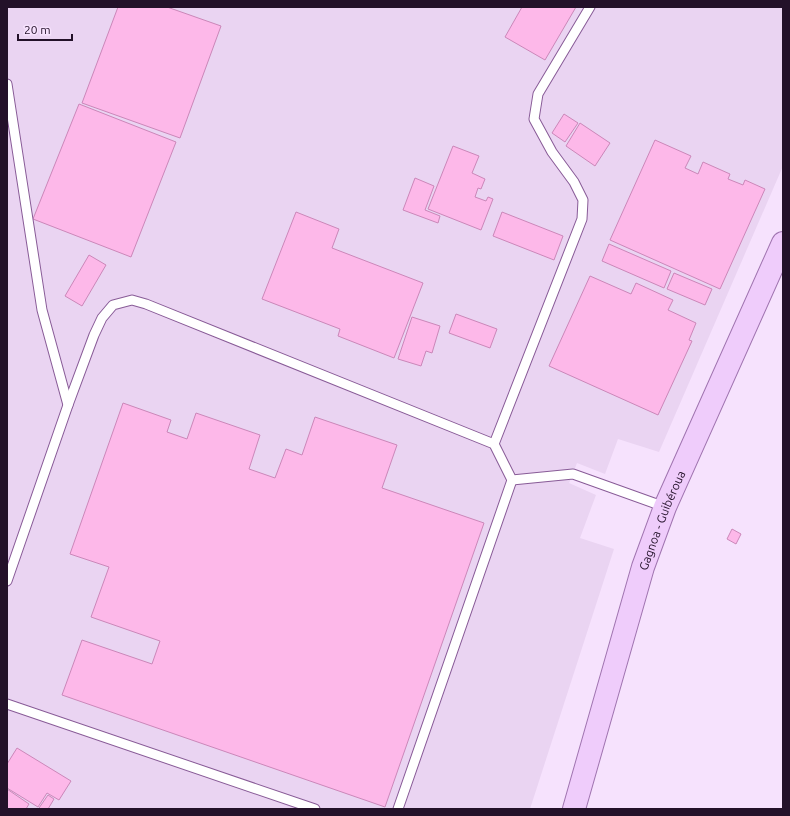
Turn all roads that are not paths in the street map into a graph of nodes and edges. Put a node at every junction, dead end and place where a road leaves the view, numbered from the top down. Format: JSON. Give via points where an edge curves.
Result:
{"nodes":[{"id":1,"x":590,"y":7,"type":"edge"},
{"id":2,"x":7,"y":84,"type":"edge"},
{"id":3,"x":783,"y":243,"type":"edge"},
{"id":4,"x":68,"y":405,"type":"junction"},
{"id":5,"x":494,"y":444,"type":"junction"},
{"id":6,"x":512,"y":480,"type":"junction"},
{"id":7,"x":665,"y":507,"type":"junction"},
{"id":8,"x":7,"y":581,"type":"edge"},
{"id":9,"x":7,"y":704,"type":"edge"},
{"id":10,"x":315,"y":809,"type":"edge"},
{"id":11,"x":398,"y":809,"type":"edge"},
{"id":12,"x":574,"y":809,"type":"edge"}],
"edges":[{"from":1,"to":5,"type":"lane","via":[[538,94],[534,120],[583,200],[582,219]]},
{"from":2,"to":4,"type":"lane","via":[[42,310]]},
{"from":3,"to":7,"type":"main road","name":"Gagnoa - Guibéroua"},
{"from":4,"to":5,"type":"lane","via":[[102,318],[113,305],[132,300]]},
{"from":4,"to":8,"type":"lane"},
{"from":5,"to":6,"type":"lane"},
{"from":6,"to":7,"type":"lane","via":[[573,474]]},
{"from":6,"to":11,"type":"lane"},
{"from":7,"to":12,"type":"main road","name":"Gagnoa - Guibéroua","via":[[643,567]]},
{"from":9,"to":10,"type":"lane"}]}
